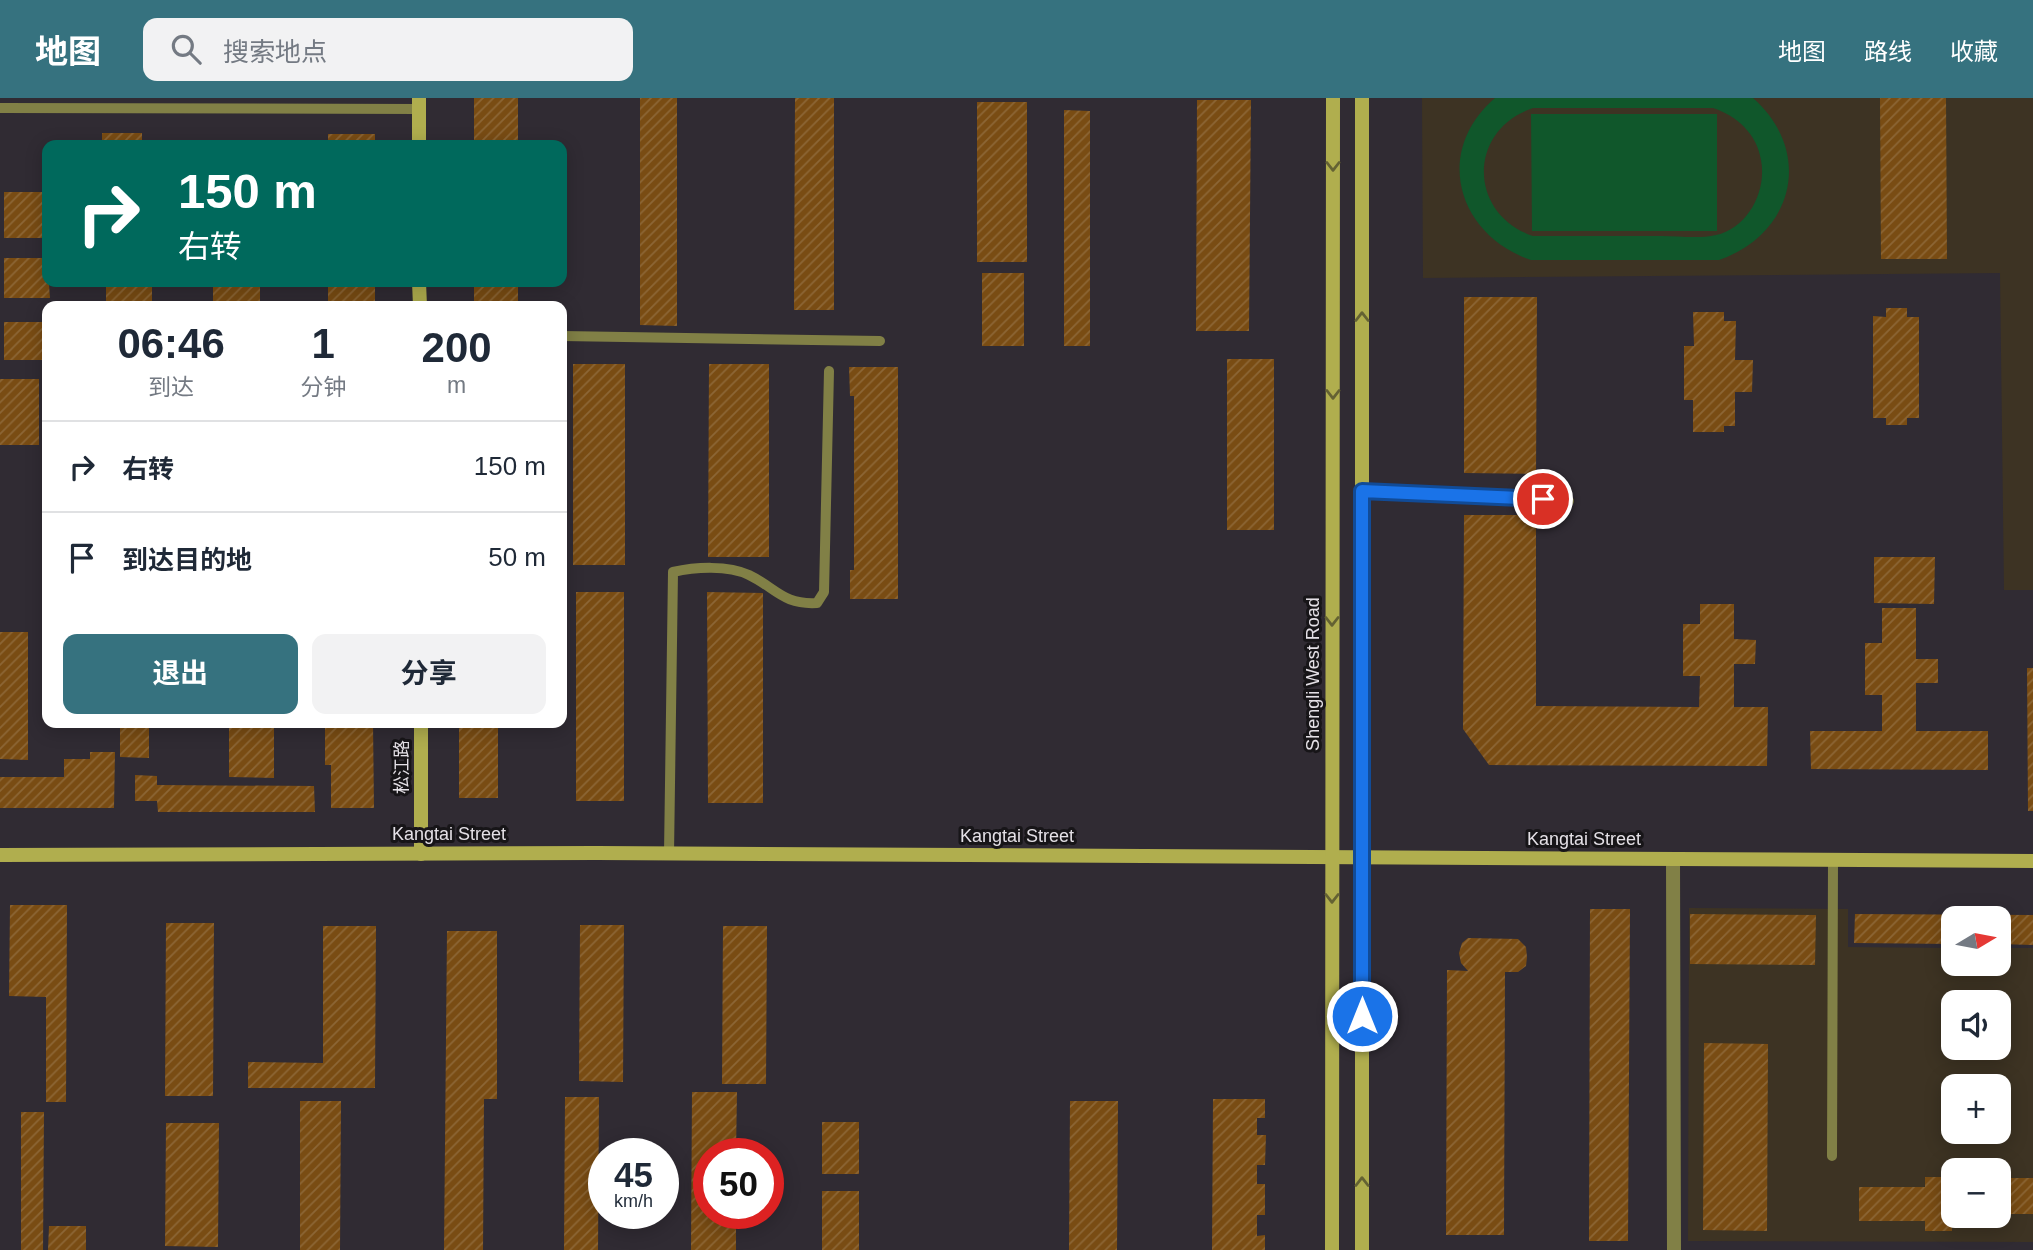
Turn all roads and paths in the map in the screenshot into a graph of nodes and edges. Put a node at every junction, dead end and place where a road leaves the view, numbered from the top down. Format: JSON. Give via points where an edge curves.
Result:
{"nodes":[{"id":1,"x":1333,"y":98,"type":"edge"},
{"id":2,"x":1362,"y":98,"type":"edge"},
{"id":3,"x":65,"y":103,"type":"edge"},
{"id":4,"x":180,"y":103,"type":"edge"},
{"id":5,"x":289,"y":103,"type":"edge"},
{"id":6,"x":419,"y":104,"type":"edge"},
{"id":7,"x":0,"y":108,"type":"edge"},
{"id":8,"x":419,"y":140,"type":"edge"},
{"id":9,"x":567,"y":335,"type":"edge"},
{"id":10,"x":880,"y":341,"type":"dead end"},
{"id":11,"x":829,"y":371,"type":"dead end"},
{"id":12,"x":1362,"y":491,"type":"junction"},
{"id":13,"x":1569,"y":501,"type":"dead end"},
{"id":14,"x":421,"y":728,"type":"edge"},
{"id":15,"x":669,"y":853,"type":"junction"},
{"id":16,"x":421,"y":854,"type":"junction"},
{"id":17,"x":0,"y":855,"type":"edge"},
{"id":18,"x":1332,"y":857,"type":"junction"},
{"id":19,"x":1362,"y":858,"type":"junction"},
{"id":20,"x":1673,"y":859,"type":"junction"},
{"id":21,"x":1833,"y":860,"type":"junction"},
{"id":22,"x":2033,"y":861,"type":"edge"},
{"id":23,"x":1832,"y":1156,"type":"dead end"},
{"id":24,"x":1332,"y":1250,"type":"edge"},
{"id":25,"x":1362,"y":1250,"type":"edge"},
{"id":26,"x":1674,"y":1250,"type":"edge"}],
"edges":[{"from":1,"to":18,"type":"main road","name":"Shengli West Road","one_way":true},
{"from":12,"to":2,"type":"main road","one_way":true},
{"from":3,"to":4,"type":"lane"},
{"from":3,"to":7,"type":"lane"},
{"from":4,"to":5,"type":"lane"},
{"from":5,"to":6,"type":"lane"},
{"from":6,"to":8,"type":"main road"},
{"from":9,"to":10,"type":"lane"},
{"from":11,"to":15,"type":"lane","via":[[824,592],[817,603],[786,600],[749,575],[732,570],[673,572]]},
{"from":12,"to":13,"type":"lane"},
{"from":12,"to":19,"type":"main road"},
{"from":14,"to":16,"type":"main road","name":"松江路"},
{"from":15,"to":16,"type":"main road","name":"Kangtai Street"},
{"from":15,"to":18,"type":"main road","name":"Kangtai Street"},
{"from":16,"to":17,"type":"main road","name":"Kangtai Street"},
{"from":18,"to":19,"type":"main road","name":"Kangtai Street"},
{"from":18,"to":24,"type":"main road","name":"Shengli West Road","one_way":true},
{"from":19,"to":20,"type":"main road","name":"Kangtai Street"},
{"from":25,"to":19,"type":"main road","one_way":true},
{"from":20,"to":21,"type":"main road","name":"Kangtai Street"},
{"from":20,"to":26,"type":"street"},
{"from":21,"to":22,"type":"main road","name":"Kangtai Street"},
{"from":21,"to":23,"type":"lane"}]}
